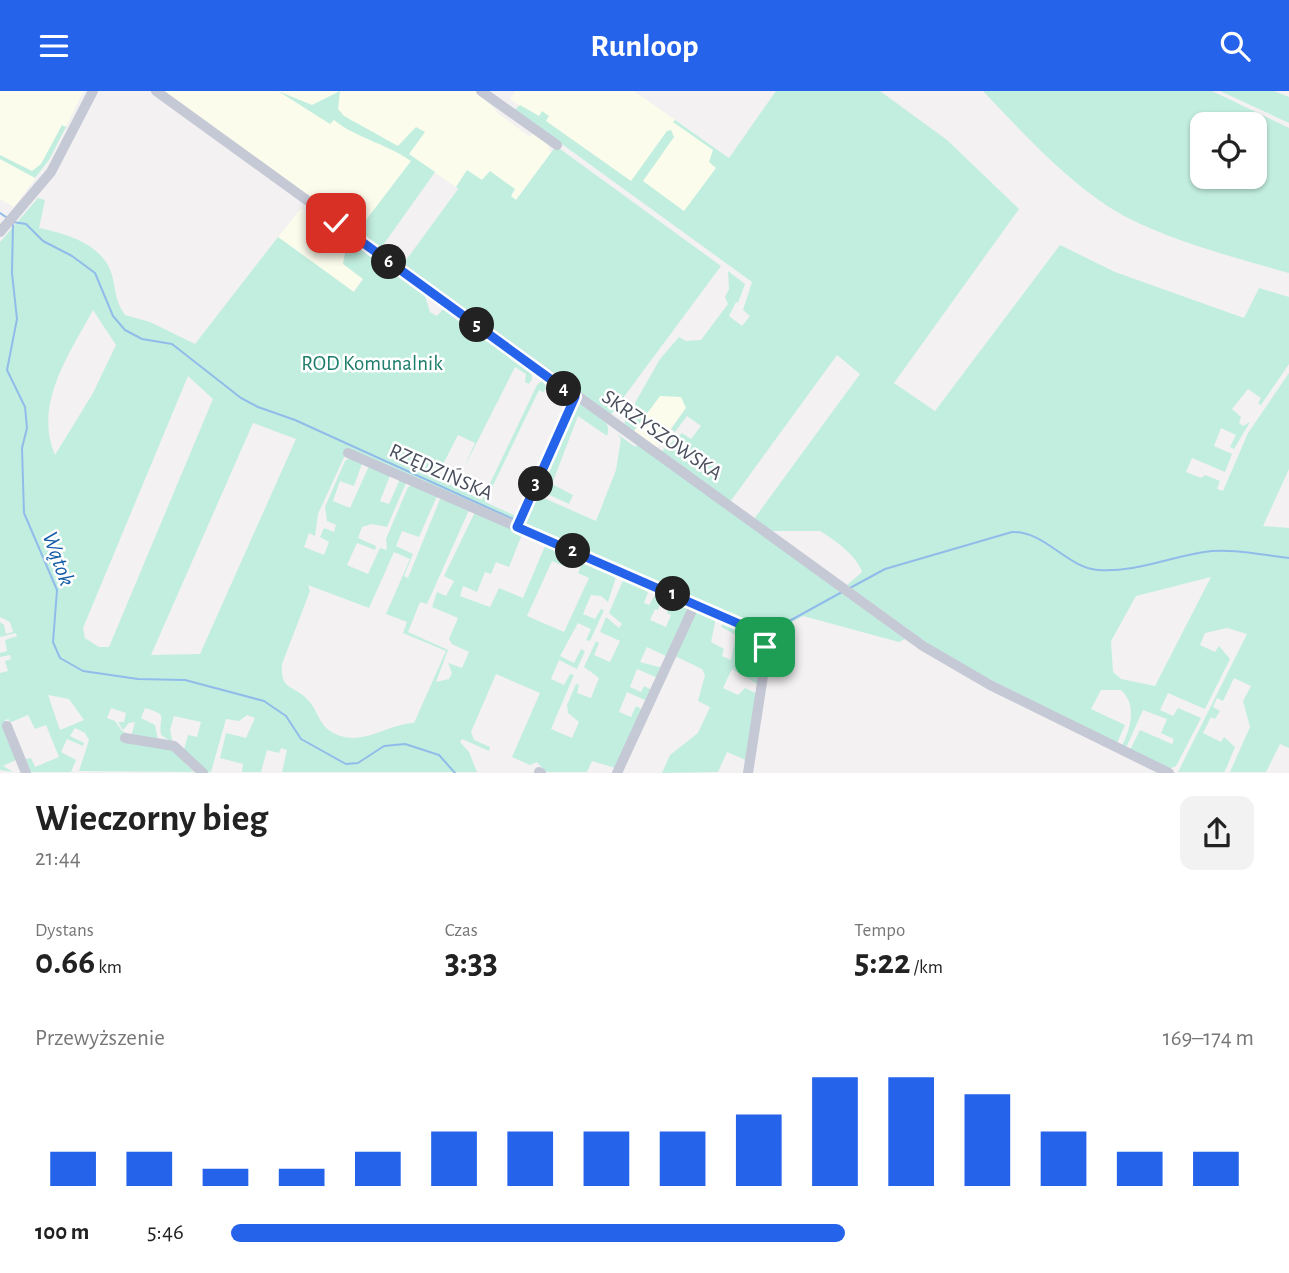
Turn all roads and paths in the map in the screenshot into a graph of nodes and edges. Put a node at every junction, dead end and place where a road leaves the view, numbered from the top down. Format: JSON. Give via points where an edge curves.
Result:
{"nodes":[{"id":1,"x":93,"y":91,"type":"edge"},
{"id":2,"x":156,"y":91,"type":"edge"},
{"id":3,"x":481,"y":91,"type":"edge"},
{"id":4,"x":557,"y":145,"type":"dead end"},
{"id":5,"x":1,"y":232,"type":"edge"},
{"id":6,"x":575,"y":397,"type":"junction"},
{"id":7,"x":348,"y":453,"type":"dead end"},
{"id":8,"x":517,"y":527,"type":"junction"},
{"id":9,"x":695,"y":604,"type":"junction"},
{"id":10,"x":7,"y":726,"type":"dead end"},
{"id":11,"x":125,"y":738,"type":"dead end"},
{"id":12,"x":26,"y":772,"type":"edge"},
{"id":13,"x":203,"y":772,"type":"edge"},
{"id":14,"x":617,"y":772,"type":"edge"},
{"id":15,"x":748,"y":772,"type":"edge"},
{"id":16,"x":1169,"y":772,"type":"edge"}],
"edges":[{"from":1,"to":5,"type":"street","via":[[62,156]]},
{"from":2,"to":6,"type":"street","name":"SKRZYSZOWSKA"},
{"from":3,"to":4,"type":"street"},
{"from":6,"to":8,"type":"street"},
{"from":6,"to":16,"type":"street","name":"SKRZYSZOWSKA","via":[[965,672]]},
{"from":7,"to":8,"type":"street","name":"RZĘDZIŃSKA"},
{"from":8,"to":9,"type":"street","name":"RZĘDZIŃSKA"},
{"from":9,"to":14,"type":"street"},
{"from":9,"to":15,"type":"street","name":"RZĘDZIŃSKA","via":[[744,626],[761,637],[765,647]]},
{"from":10,"to":12,"type":"street"},
{"from":11,"to":13,"type":"street","via":[[174,747]]}]}
